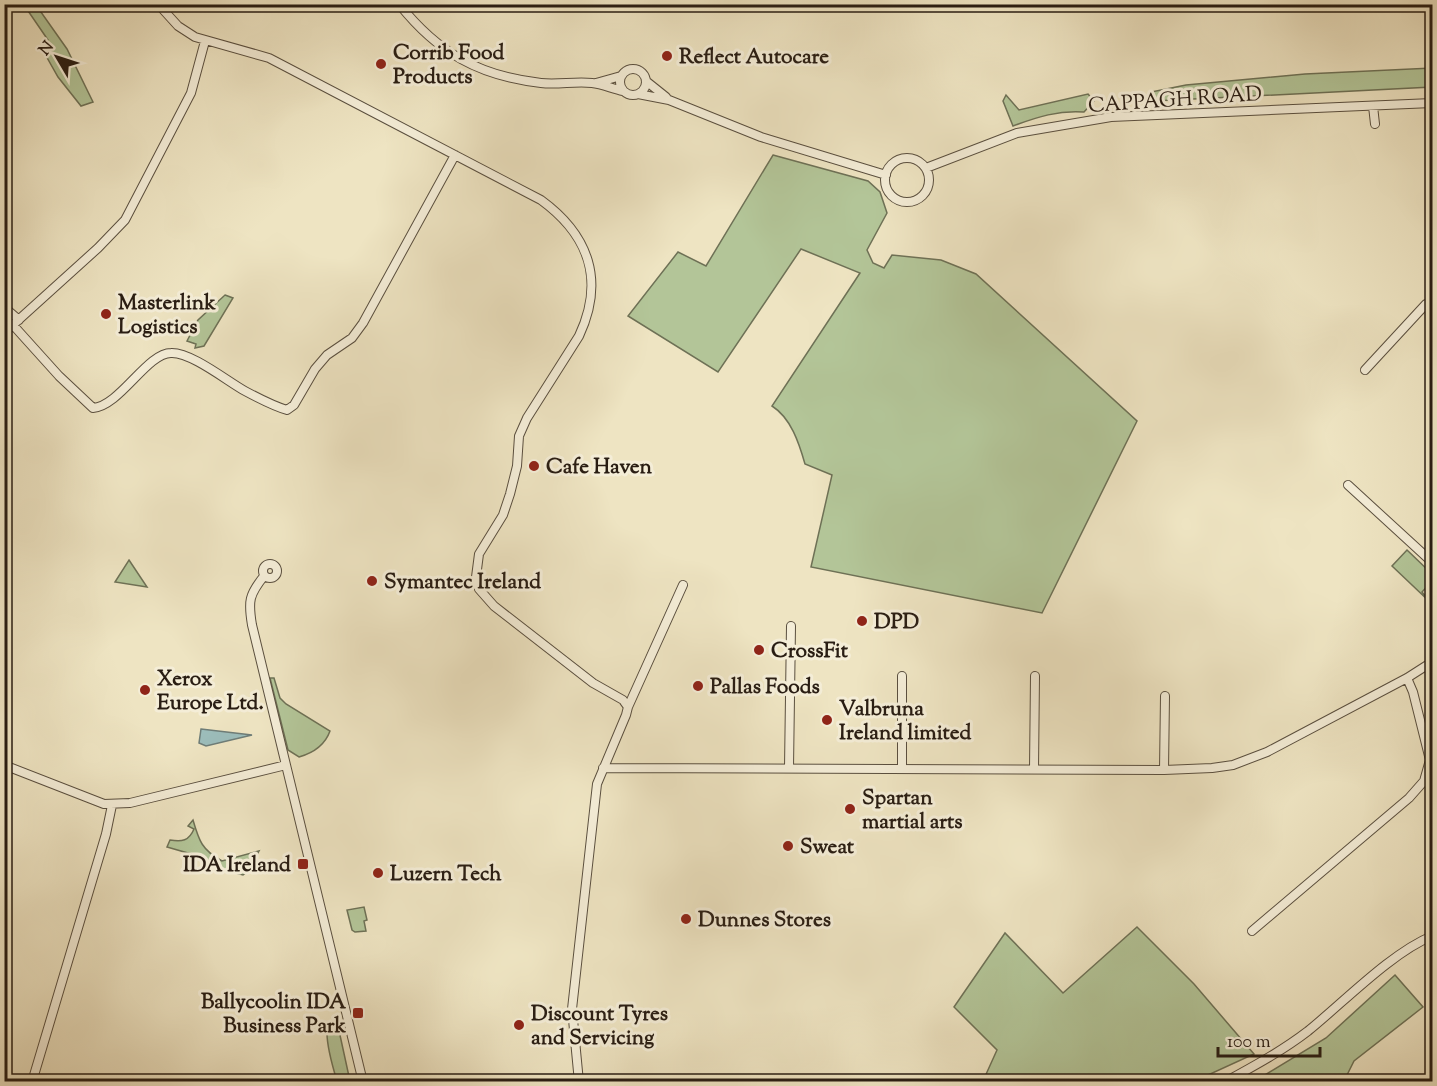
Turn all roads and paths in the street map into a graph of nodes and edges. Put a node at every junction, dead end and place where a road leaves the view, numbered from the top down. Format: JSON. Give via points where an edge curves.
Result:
{"nodes":[{"id":1,"x":158,"y":4,"type":"edge"},
{"id":2,"x":399,"y":4,"type":"edge"},
{"id":3,"x":205,"y":41,"type":"junction"},
{"id":4,"x":621,"y":76,"type":"junction"},
{"id":5,"x":645,"y":81,"type":"junction"},
{"id":6,"x":594,"y":83,"type":"junction"},
{"id":7,"x":623,"y":91,"type":"junction"},
{"id":8,"x":638,"y":94,"type":"junction"},
{"id":9,"x":669,"y":100,"type":"junction"},
{"id":10,"x":1432,"y":103,"type":"edge"},
{"id":11,"x":1373,"y":106,"type":"junction"},
{"id":12,"x":1376,"y":124,"type":"dead end"},
{"id":13,"x":455,"y":155,"type":"junction"},
{"id":14,"x":926,"y":168,"type":"junction"},
{"id":15,"x":886,"y":175,"type":"junction"},
{"id":16,"x":1432,"y":302,"type":"edge"},
{"id":17,"x":4,"y":307,"type":"edge"},
{"id":18,"x":16,"y":323,"type":"junction"},
{"id":19,"x":4,"y":333,"type":"edge"},
{"id":20,"x":1365,"y":370,"type":"dead end"},
{"id":21,"x":1348,"y":485,"type":"dead end"},
{"id":22,"x":1432,"y":562,"type":"edge"},
{"id":23,"x":264,"y":576,"type":"dead end"},
{"id":24,"x":683,"y":585,"type":"dead end"},
{"id":25,"x":791,"y":626,"type":"dead end"},
{"id":26,"x":1432,"y":662,"type":"edge"},
{"id":27,"x":903,"y":676,"type":"dead end"},
{"id":28,"x":1035,"y":676,"type":"dead end"},
{"id":29,"x":1407,"y":678,"type":"junction"},
{"id":30,"x":1165,"y":696,"type":"dead end"},
{"id":31,"x":628,"y":707,"type":"junction"},
{"id":32,"x":4,"y":765,"type":"edge"},
{"id":33,"x":286,"y":765,"type":"junction"},
{"id":34,"x":603,"y":768,"type":"junction"},
{"id":35,"x":789,"y":768,"type":"junction"},
{"id":36,"x":902,"y":768,"type":"junction"},
{"id":37,"x":1034,"y":769,"type":"junction"},
{"id":38,"x":1164,"y":770,"type":"junction"},
{"id":39,"x":112,"y":805,"type":"junction"},
{"id":40,"x":1252,"y":931,"type":"dead end"},
{"id":41,"x":1432,"y":936,"type":"edge"},
{"id":42,"x":32,"y":1082,"type":"edge"},
{"id":43,"x":363,"y":1082,"type":"edge"},
{"id":44,"x":579,"y":1082,"type":"edge"},
{"id":45,"x":1225,"y":1082,"type":"edge"}],
"edges":[{"from":1,"to":3,"type":"street","via":[[178,26]]},
{"from":2,"to":6,"type":"street","via":[[435,43],[484,71],[543,83]]},
{"from":3,"to":13,"type":"street","via":[[269,58]]},
{"from":3,"to":18,"type":"street","via":[[190,93],[125,220]]},
{"from":4,"to":5,"type":"street","via":[[634,69],[642,73]]},
{"from":4,"to":6,"type":"street"},
{"from":4,"to":7,"type":"street"},
{"from":5,"to":8,"type":"street"},
{"from":5,"to":9,"type":"street"},
{"from":6,"to":7,"type":"street"},
{"from":7,"to":8,"type":"street"},
{"from":8,"to":9,"type":"street"},
{"from":9,"to":15,"type":"street","via":[[761,136]]},
{"from":10,"to":11,"type":"street","name":"CAPPAGH ROAD"},
{"from":11,"to":12,"type":"street"},
{"from":11,"to":14,"type":"street","name":"CAPPAGH ROAD","via":[[1112,117],[1017,134]]},
{"from":13,"to":18,"type":"street","via":[[363,323],[351,338],[327,355],[287,410],[245,391],[198,362],[170,353],[155,360],[104,406],[93,408],[59,376]]},
{"from":13,"to":31,"type":"street","via":[[541,200],[565,219],[587,256],[591,280],[586,323],[519,436],[517,466],[503,515],[479,554],[479,589],[494,606]]},
{"from":14,"to":15,"type":"street","via":[[915,159],[900,159],[893,162]]},
{"from":14,"to":15,"type":"street","via":[[929,185],[914,201],[894,198],[886,187]]},
{"from":16,"to":20,"type":"street"},
{"from":17,"to":18,"type":"street"},
{"from":18,"to":19,"type":"street"},
{"from":21,"to":22,"type":"street"},
{"from":23,"to":33,"type":"street","via":[[254,589],[249,608]]},
{"from":24,"to":31,"type":"street"},
{"from":25,"to":35,"type":"street"},
{"from":26,"to":29,"type":"street"},
{"from":27,"to":36,"type":"street"},
{"from":28,"to":37,"type":"street"},
{"from":29,"to":38,"type":"street","via":[[1248,760],[1212,768]]},
{"from":29,"to":40,"type":"street","via":[[1430,760],[1425,781]]},
{"from":30,"to":38,"type":"street"},
{"from":31,"to":34,"type":"street"},
{"from":32,"to":39,"type":"street"},
{"from":33,"to":39,"type":"street"},
{"from":33,"to":43,"type":"street"},
{"from":34,"to":35,"type":"street"},
{"from":34,"to":44,"type":"street","via":[[597,784],[574,982],[572,1009]]},
{"from":35,"to":36,"type":"street"},
{"from":36,"to":37,"type":"street"},
{"from":37,"to":38,"type":"street"},
{"from":39,"to":42,"type":"street"},
{"from":41,"to":45,"type":"street","via":[[1391,961],[1290,1044]]}]}
